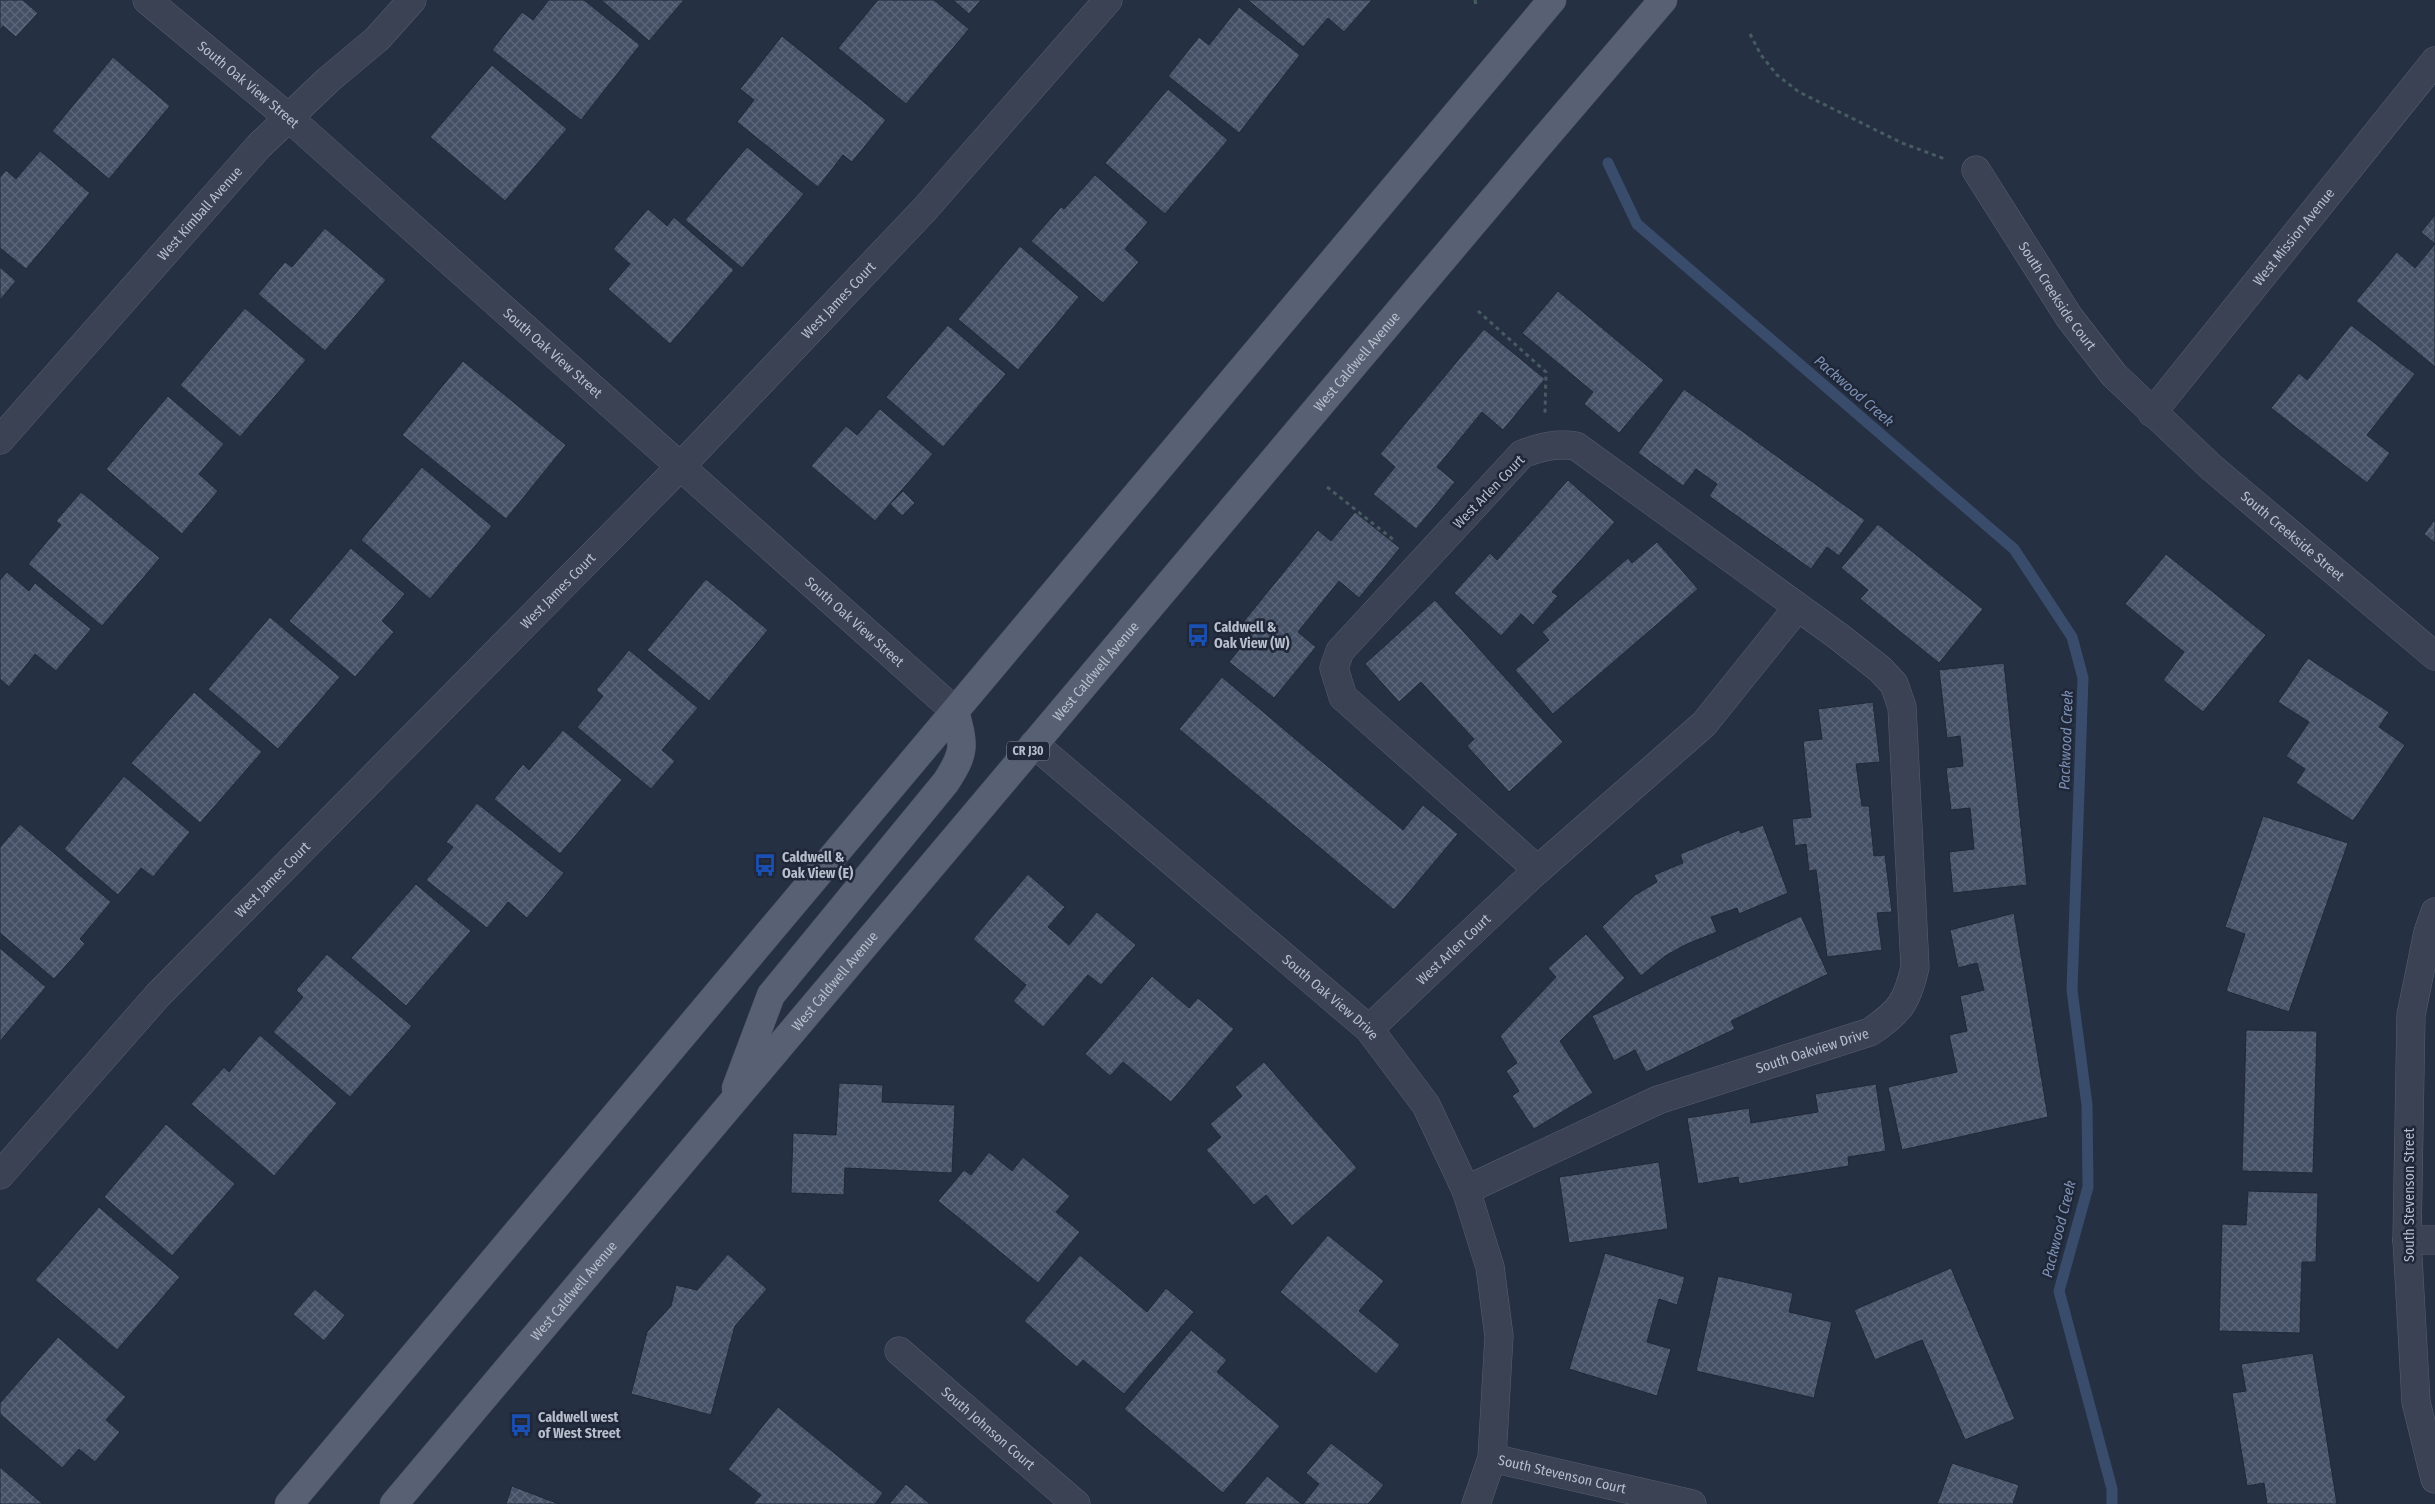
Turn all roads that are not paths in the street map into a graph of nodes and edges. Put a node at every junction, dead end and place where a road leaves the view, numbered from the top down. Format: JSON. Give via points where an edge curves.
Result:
{"nodes":[{"id":1,"x":147,"y":0,"type":"edge"},
{"id":2,"x":412,"y":0,"type":"edge"},
{"id":3,"x":1108,"y":0,"type":"edge"},
{"id":4,"x":1552,"y":0,"type":"edge"},
{"id":5,"x":1663,"y":0,"type":"edge"},
{"id":6,"x":2435,"y":61,"type":"edge"},
{"id":7,"x":288,"y":117,"type":"junction"},
{"id":8,"x":1976,"y":170,"type":"road end"},
{"id":9,"x":2152,"y":413,"type":"junction"},
{"id":10,"x":0,"y":440,"type":"edge"},
{"id":11,"x":680,"y":467,"type":"junction"},
{"id":12,"x":1798,"y":607,"type":"junction"},
{"id":13,"x":2435,"y":656,"type":"edge"},
{"id":14,"x":955,"y":711,"type":"junction"},
{"id":15,"x":1903,"y":736,"type":"joint"},
{"id":16,"x":1034,"y":744,"type":"junction"},
{"id":17,"x":1538,"y":870,"type":"junction"},
{"id":18,"x":2435,"y":912,"type":"edge"},
{"id":19,"x":1369,"y":1029,"type":"junction"},
{"id":20,"x":727,"y":1109,"type":"junction"},
{"id":21,"x":0,"y":1175,"type":"edge"},
{"id":22,"x":1466,"y":1190,"type":"junction"},
{"id":23,"x":2407,"y":1240,"type":"junction"},
{"id":24,"x":2435,"y":1240,"type":"edge"},
{"id":25,"x":899,"y":1351,"type":"dead end"},
{"id":26,"x":1492,"y":1458,"type":"junction"},
{"id":27,"x":2435,"y":1479,"type":"edge"},
{"id":28,"x":289,"y":1504,"type":"edge"},
{"id":29,"x":394,"y":1504,"type":"edge"},
{"id":30,"x":1076,"y":1504,"type":"edge"},
{"id":31,"x":1476,"y":1504,"type":"edge"},
{"id":32,"x":1692,"y":1504,"type":"edge"}],
"edges":[{"from":1,"to":7,"type":"street","name":"South Oak View Street"},
{"from":2,"to":7,"type":"street","name":"West Kimball Avenue","via":[[378,39]]},
{"from":3,"to":11,"type":"street","name":"West James Court","via":[[924,210]]},
{"from":4,"to":14,"type":"main road"},
{"from":5,"to":16,"type":"main road","name":"West Caldwell Avenue","number":"CR J30"},
{"from":6,"to":9,"type":"street","name":"West Mission Avenue"},
{"from":7,"to":10,"type":"street","name":"West Kimball Avenue"},
{"from":7,"to":11,"type":"street","name":"South Oak View Street"},
{"from":8,"to":9,"type":"street","name":"South Creekside Court","via":[[2068,317],[2114,375]]},
{"from":9,"to":13,"type":"street","name":"South Creekside Street","via":[[2211,467]]},
{"from":11,"to":14,"type":"street","name":"South Oak View Street"},
{"from":11,"to":21,"type":"street","name":"West James Court","via":[[158,995]]},
{"from":12,"to":15,"type":"street","name":"West Arlen Court","via":[[1880,669],[1894,684],[1902,707]]},
{"from":12,"to":17,"type":"street","name":"West Arlen Court","via":[[1704,724]]},
{"from":12,"to":17,"type":"street","name":"West Arlen Court","via":[[1576,446],[1545,446],[1522,454],[1340,651],[1334,668],[1343,697],[1348,702]]},
{"from":14,"to":20,"type":"main road","via":[[963,744],[958,763],[946,782],[772,995]]},
{"from":14,"to":28,"type":"main road"},
{"from":15,"to":22,"type":"street","name":"South Oakview Drive","via":[[1915,967],[1903,1005],[1870,1032],[1658,1100]]},
{"from":16,"to":19,"type":"street","name":"South Oak View Drive"},
{"from":16,"to":20,"type":"main road","name":"West Caldwell Avenue","number":"CR J30"},
{"from":17,"to":19,"type":"street","name":"West Arlen Court"},
{"from":18,"to":23,"type":"street","name":"South Stevenson Street","via":[[2411,1015]]},
{"from":19,"to":22,"type":"street","name":"South Oak View Drive","via":[[1426,1105]]},
{"from":20,"to":29,"type":"main road","name":"West Caldwell Avenue","number":"CR J30"},
{"from":22,"to":26,"type":"street","name":"South Oak View Drive","via":[[1490,1267],[1500,1336]]},
{"from":23,"to":24,"type":"street"},
{"from":23,"to":27,"type":"street","name":"South Stevenson Street","via":[[2416,1402]]},
{"from":25,"to":30,"type":"street","name":"South Johnson Court"},
{"from":26,"to":31,"type":"street","name":"South Oak View Drive"},
{"from":26,"to":32,"type":"street","name":"South Stevenson Court"}]}
